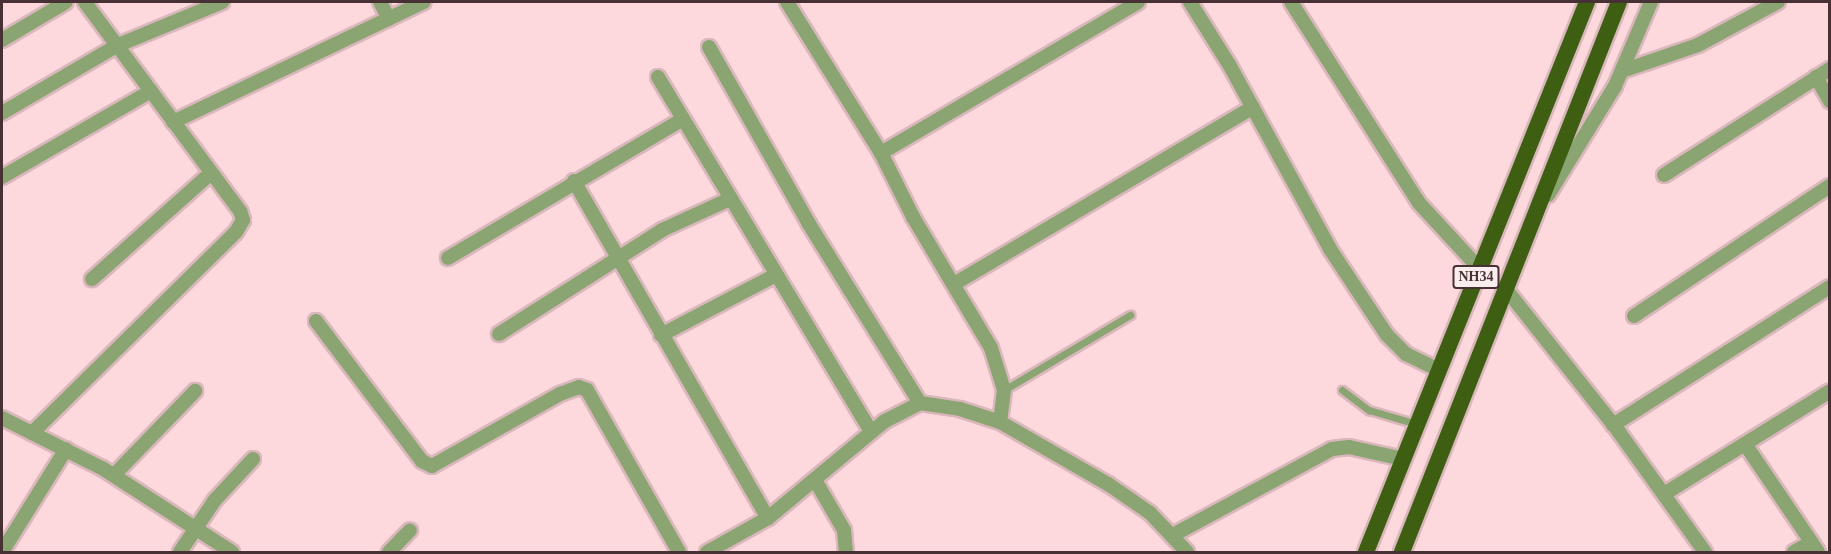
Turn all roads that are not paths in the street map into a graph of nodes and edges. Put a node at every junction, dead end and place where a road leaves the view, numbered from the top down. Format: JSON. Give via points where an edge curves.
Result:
{"nodes":[{"id":1,"x":66,"y":2,"type":"edge"},
{"id":2,"x":85,"y":2,"type":"edge"},
{"id":3,"x":222,"y":2,"type":"edge"},
{"id":4,"x":380,"y":2,"type":"edge"},
{"id":5,"x":424,"y":2,"type":"edge"},
{"id":6,"x":787,"y":2,"type":"edge"},
{"id":7,"x":1137,"y":2,"type":"edge"},
{"id":8,"x":1190,"y":2,"type":"edge"},
{"id":9,"x":1291,"y":2,"type":"edge"},
{"id":10,"x":1587,"y":2,"type":"edge"},
{"id":11,"x":1619,"y":2,"type":"edge"},
{"id":12,"x":1652,"y":2,"type":"edge"},
{"id":13,"x":1778,"y":2,"type":"edge"},
{"id":14,"x":390,"y":19,"type":"junction"},
{"id":15,"x":2,"y":40,"type":"edge"},
{"id":16,"x":116,"y":46,"type":"junction"},
{"id":17,"x":709,"y":47,"type":"dead end"},
{"id":18,"x":1830,"y":69,"type":"edge"},
{"id":19,"x":1622,"y":71,"type":"junction"},
{"id":20,"x":658,"y":77,"type":"dead end"},
{"id":21,"x":1816,"y":78,"type":"junction"},
{"id":22,"x":151,"y":91,"type":"junction"},
{"id":23,"x":1830,"y":101,"type":"edge"},
{"id":24,"x":1253,"y":107,"type":"junction"},
{"id":25,"x":2,"y":113,"type":"edge"},
{"id":26,"x":683,"y":119,"type":"junction"},
{"id":27,"x":173,"y":122,"type":"junction"},
{"id":28,"x":881,"y":153,"type":"junction"},
{"id":29,"x":211,"y":173,"type":"junction"},
{"id":30,"x":1664,"y":175,"type":"dead end"},
{"id":31,"x":2,"y":177,"type":"edge"},
{"id":32,"x":574,"y":181,"type":"junction"},
{"id":33,"x":1830,"y":186,"type":"edge"},
{"id":34,"x":730,"y":199,"type":"junction"},
{"id":35,"x":1534,"y":217,"type":"junction"},
{"id":36,"x":448,"y":258,"type":"dead end"},
{"id":37,"x":616,"y":258,"type":"junction"},
{"id":38,"x":1479,"y":268,"type":"junction"},
{"id":39,"x":776,"y":275,"type":"junction"},
{"id":40,"x":92,"y":279,"type":"dead end"},
{"id":41,"x":954,"y":284,"type":"junction"},
{"id":42,"x":1830,"y":287,"type":"edge"},
{"id":43,"x":1505,"y":288,"type":"junction"},
{"id":44,"x":1130,"y":315,"type":"dead end"},
{"id":45,"x":1634,"y":315,"type":"dead end"},
{"id":46,"x":316,"y":321,"type":"dead end"},
{"id":47,"x":499,"y":334,"type":"dead end"},
{"id":48,"x":661,"y":335,"type":"junction"},
{"id":49,"x":1439,"y":369,"type":"junction"},
{"id":50,"x":195,"y":390,"type":"dead end"},
{"id":51,"x":1004,"y":390,"type":"junction"},
{"id":52,"x":1342,"y":390,"type":"dead end"},
{"id":53,"x":1830,"y":391,"type":"edge"},
{"id":54,"x":920,"y":403,"type":"junction"},
{"id":55,"x":2,"y":418,"type":"edge"},
{"id":56,"x":1000,"y":422,"type":"junction"},
{"id":57,"x":1417,"y":424,"type":"junction"},
{"id":58,"x":1613,"y":425,"type":"junction"},
{"id":59,"x":871,"y":432,"type":"junction"},
{"id":60,"x":32,"y":433,"type":"junction"},
{"id":61,"x":1745,"y":444,"type":"junction"},
{"id":62,"x":66,"y":449,"type":"junction"},
{"id":63,"x":253,"y":459,"type":"dead end"},
{"id":64,"x":1403,"y":459,"type":"junction"},
{"id":65,"x":114,"y":475,"type":"junction"},
{"id":66,"x":815,"y":480,"type":"junction"},
{"id":67,"x":1664,"y":494,"type":"junction"},
{"id":68,"x":768,"y":518,"type":"junction"},
{"id":69,"x":195,"y":529,"type":"junction"},
{"id":70,"x":410,"y":530,"type":"dead end"},
{"id":71,"x":1173,"y":535,"type":"junction"},
{"id":72,"x":1814,"y":547,"type":"edge"},
{"id":73,"x":2,"y":552,"type":"edge"},
{"id":74,"x":180,"y":552,"type":"edge"},
{"id":75,"x":232,"y":552,"type":"edge"},
{"id":76,"x":389,"y":552,"type":"edge"},
{"id":77,"x":679,"y":552,"type":"edge"},
{"id":78,"x":707,"y":552,"type":"edge"},
{"id":79,"x":846,"y":552,"type":"edge"},
{"id":80,"x":1188,"y":552,"type":"edge"},
{"id":81,"x":1366,"y":552,"type":"edge"},
{"id":82,"x":1402,"y":552,"type":"edge"},
{"id":83,"x":1705,"y":552,"type":"edge"},
{"id":84,"x":1794,"y":552,"type":"edge"}],
"edges":[{"from":1,"to":15,"type":"street"},
{"from":2,"to":16,"type":"street"},
{"from":3,"to":16,"type":"street"},
{"from":4,"to":14,"type":"street"},
{"from":5,"to":14,"type":"street"},
{"from":6,"to":28,"type":"street"},
{"from":7,"to":28,"type":"street"},
{"from":8,"to":24,"type":"street"},
{"from":9,"to":38,"type":"street","via":[[1419,203]]},
{"from":10,"to":38,"type":"highway","number":"NH34"},
{"from":11,"to":35,"type":"highway","number":"NH34"},
{"from":12,"to":19,"type":"street"},
{"from":13,"to":19,"type":"street","via":[[1698,45]]},
{"from":14,"to":27,"type":"street"},
{"from":16,"to":22,"type":"street"},
{"from":16,"to":25,"type":"street"},
{"from":17,"to":54,"type":"street","via":[[808,224]]},
{"from":18,"to":21,"type":"street"},
{"from":19,"to":35,"type":"street","via":[[1600,114]]},
{"from":20,"to":26,"type":"street"},
{"from":21,"to":23,"type":"street"},
{"from":21,"to":30,"type":"street"},
{"from":22,"to":27,"type":"street"},
{"from":22,"to":31,"type":"street"},
{"from":24,"to":41,"type":"street"},
{"from":24,"to":49,"type":"street","via":[[1330,249],[1387,335],[1406,354]]},
{"from":26,"to":32,"type":"street"},
{"from":26,"to":34,"type":"street"},
{"from":27,"to":29,"type":"street"},
{"from":28,"to":41,"type":"street","via":[[913,217]]},
{"from":29,"to":40,"type":"street"},
{"from":29,"to":60,"type":"street","via":[[240,211],[241,225]]},
{"from":32,"to":36,"type":"street"},
{"from":32,"to":37,"type":"street"},
{"from":33,"to":45,"type":"street"},
{"from":34,"to":37,"type":"street","via":[[681,220]]},
{"from":34,"to":39,"type":"street"},
{"from":35,"to":43,"type":"highway","number":"NH34"},
{"from":37,"to":47,"type":"street"},
{"from":37,"to":48,"type":"street"},
{"from":38,"to":49,"type":"highway","number":"NH34"},
{"from":39,"to":48,"type":"street"},
{"from":39,"to":59,"type":"street"},
{"from":41,"to":51,"type":"street","via":[[991,348]]},
{"from":42,"to":58,"type":"street"},
{"from":43,"to":58,"type":"street"},
{"from":43,"to":82,"type":"highway","number":"NH34"},
{"from":44,"to":51,"type":"lane"},
{"from":46,"to":77,"type":"street","via":[[422,461],[432,466],[560,394],[579,387],[587,390]]},
{"from":48,"to":68,"type":"street"},
{"from":49,"to":57,"type":"highway","number":"NH34"},
{"from":50,"to":65,"type":"street"},
{"from":51,"to":56,"type":"street"},
{"from":52,"to":57,"type":"lane","via":[[1369,410]]},
{"from":53,"to":61,"type":"street"},
{"from":54,"to":56,"type":"street","via":[[960,409]]},
{"from":54,"to":59,"type":"street","via":[[896,413]]},
{"from":55,"to":60,"type":"street"},
{"from":56,"to":71,"type":"street","via":[[1108,484]]},
{"from":57,"to":64,"type":"highway","number":"NH34"},
{"from":58,"to":67,"type":"street"},
{"from":59,"to":66,"type":"street"},
{"from":60,"to":62,"type":"street"},
{"from":61,"to":67,"type":"street"},
{"from":61,"to":72,"type":"street"},
{"from":62,"to":65,"type":"street"},
{"from":62,"to":73,"type":"street"},
{"from":63,"to":69,"type":"street"},
{"from":64,"to":71,"type":"street","via":[[1349,447],[1332,449]]},
{"from":64,"to":81,"type":"highway","number":"NH34"},
{"from":65,"to":69,"type":"street"},
{"from":66,"to":68,"type":"street"},
{"from":66,"to":79,"type":"street","via":[[844,530]]},
{"from":67,"to":83,"type":"street"},
{"from":68,"to":78,"type":"street"},
{"from":69,"to":74,"type":"street"},
{"from":69,"to":75,"type":"street"},
{"from":70,"to":76,"type":"street"},
{"from":71,"to":80,"type":"street"},
{"from":72,"to":84,"type":"street"}]}
